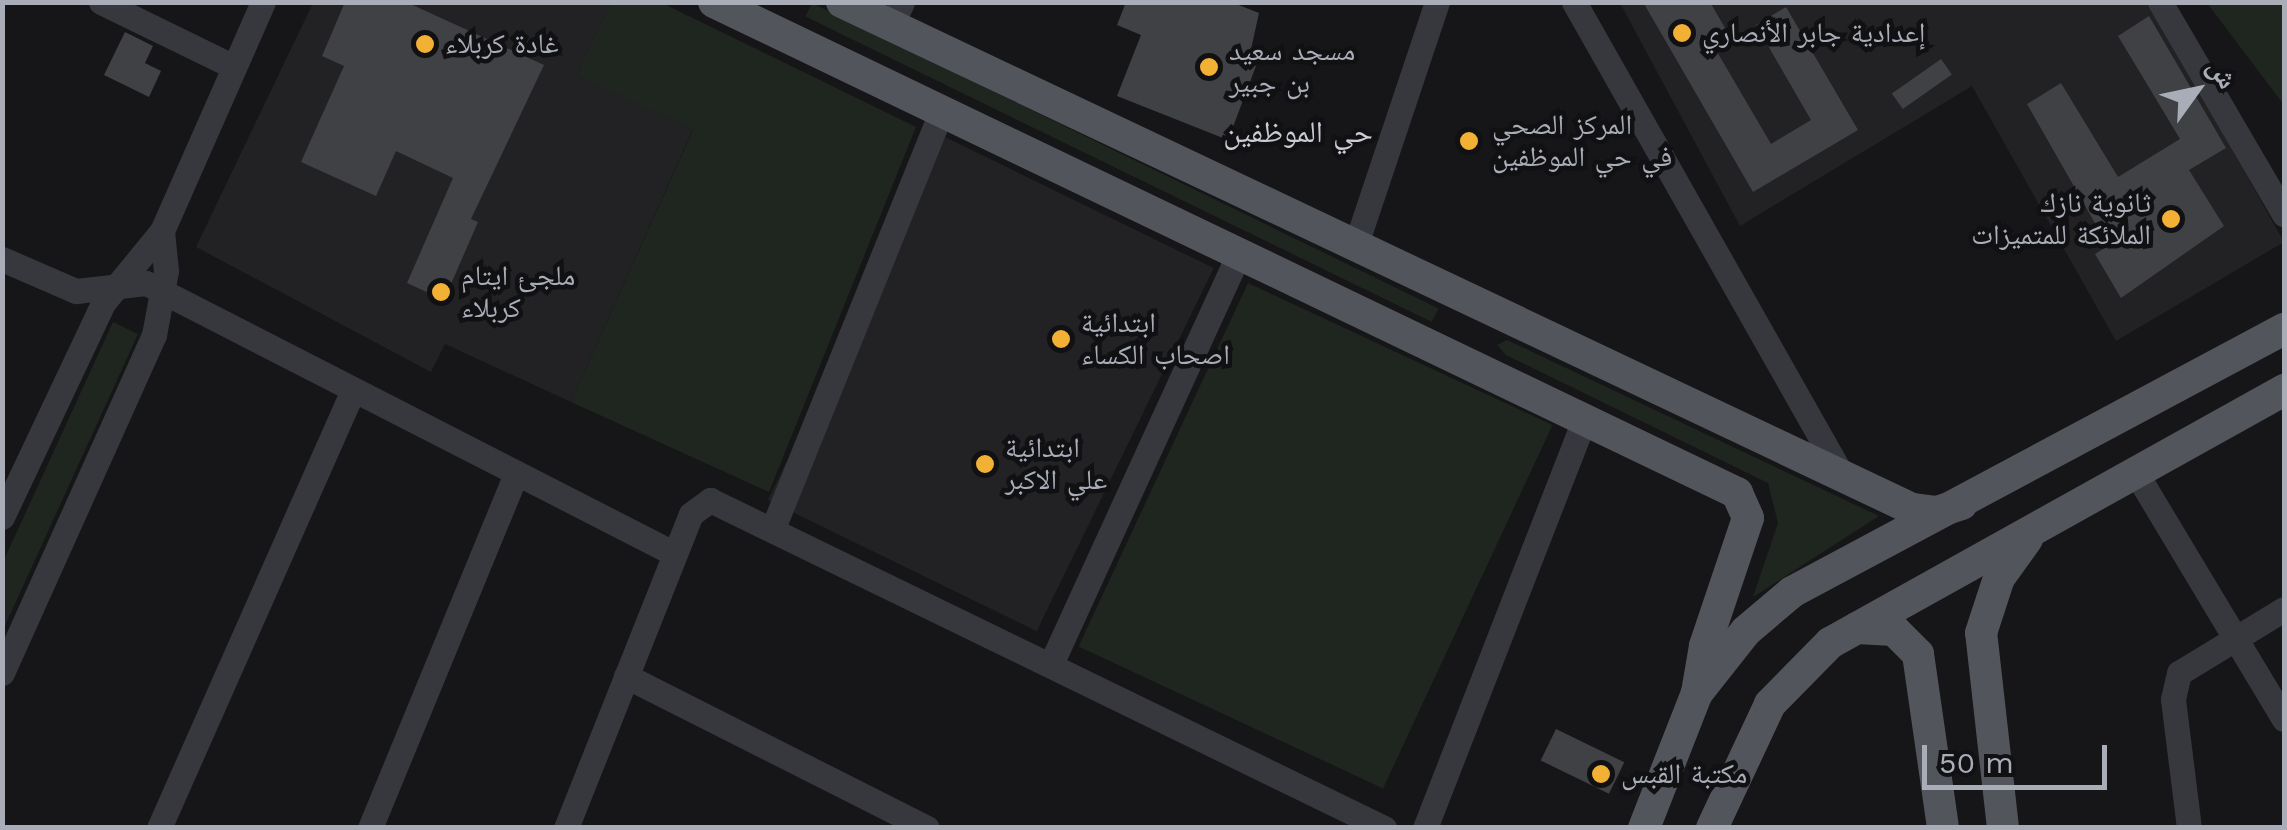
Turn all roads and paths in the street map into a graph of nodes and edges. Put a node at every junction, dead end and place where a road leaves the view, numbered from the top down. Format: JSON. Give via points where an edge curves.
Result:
{"nodes":[{"id":1,"x":101,"y":2,"type":"edge"},
{"id":2,"x":263,"y":2,"type":"edge"},
{"id":3,"x":842,"y":2,"type":"edge"},
{"id":4,"x":1437,"y":2,"type":"edge"},
{"id":5,"x":1574,"y":2,"type":"edge"},
{"id":6,"x":2160,"y":2,"type":"edge"},
{"id":7,"x":721,"y":4,"type":"edge"},
{"id":8,"x":897,"y":14,"type":"edge"},
{"id":9,"x":776,"y":17,"type":"edge"},
{"id":10,"x":234,"y":68,"type":"junction"},
{"id":11,"x":942,"y":110,"type":"junction"},
{"id":12,"x":2284,"y":214,"type":"edge"},
{"id":13,"x":162,"y":231,"type":"junction"},
{"id":14,"x":1356,"y":244,"type":"junction"},
{"id":15,"x":1240,"y":252,"type":"junction"},
{"id":16,"x":2,"y":259,"type":"edge"},
{"id":17,"x":115,"y":284,"type":"junction"},
{"id":18,"x":164,"y":292,"type":"junction"},
{"id":19,"x":1459,"y":294,"type":"junction"},
{"id":20,"x":1514,"y":320,"type":"junction"},
{"id":21,"x":2284,"y":329,"type":"edge"},
{"id":22,"x":1436,"y":345,"type":"junction"},
{"id":23,"x":1490,"y":370,"type":"junction"},
{"id":24,"x":353,"y":390,"type":"junction"},
{"id":25,"x":2284,"y":390,"type":"edge"},
{"id":26,"x":1586,"y":416,"type":"junction"},
{"id":27,"x":2136,"y":473,"type":"junction"},
{"id":28,"x":516,"y":474,"type":"junction"},
{"id":29,"x":1843,"y":477,"type":"junction"},
{"id":30,"x":1962,"y":504,"type":"junction"},
{"id":31,"x":2,"y":518,"type":"edge"},
{"id":32,"x":2046,"y":523,"type":"junction"},
{"id":33,"x":772,"y":528,"type":"junction"},
{"id":34,"x":674,"y":554,"type":"junction"},
{"id":35,"x":2284,"y":609,"type":"edge"},
{"id":36,"x":1848,"y":632,"type":"junction"},
{"id":37,"x":2235,"y":637,"type":"junction"},
{"id":38,"x":1051,"y":664,"type":"junction"},
{"id":39,"x":2,"y":673,"type":"edge"},
{"id":40,"x":626,"y":676,"type":"junction"},
{"id":41,"x":1697,"y":694,"type":"junction"},
{"id":42,"x":2284,"y":719,"type":"edge"},
{"id":43,"x":160,"y":828,"type":"edge"},
{"id":44,"x":370,"y":828,"type":"edge"},
{"id":45,"x":566,"y":828,"type":"edge"},
{"id":46,"x":927,"y":828,"type":"edge"},
{"id":47,"x":1384,"y":828,"type":"edge"},
{"id":48,"x":1425,"y":828,"type":"edge"},
{"id":49,"x":1644,"y":828,"type":"edge"},
{"id":50,"x":1712,"y":828,"type":"edge"},
{"id":51,"x":1944,"y":828,"type":"edge"},
{"id":52,"x":2003,"y":828,"type":"edge"},
{"id":53,"x":2188,"y":828,"type":"edge"}],
"edges":[{"from":1,"to":10,"type":"street"},
{"from":2,"to":10,"type":"street"},
{"from":3,"to":8,"type":"main road"},
{"from":4,"to":14,"type":"street"},
{"from":5,"to":29,"type":"street"},
{"from":6,"to":12,"type":"street"},
{"from":7,"to":9,"type":"main road"},
{"from":8,"to":14,"type":"main road"},
{"from":9,"to":11,"type":"main road"},
{"from":10,"to":13,"type":"street"},
{"from":11,"to":15,"type":"main road"},
{"from":11,"to":33,"type":"street"},
{"from":13,"to":17,"type":"street"},
{"from":13,"to":18,"type":"street"},
{"from":14,"to":19,"type":"main road"},
{"from":15,"to":22,"type":"main road"},
{"from":15,"to":38,"type":"street"},
{"from":16,"to":17,"type":"street","via":[[76,291]]},
{"from":17,"to":18,"type":"street","via":[[136,280]]},
{"from":17,"to":31,"type":"street"},
{"from":18,"to":24,"type":"street"},
{"from":18,"to":39,"type":"street","via":[[154,335]]},
{"from":19,"to":20,"type":"main road"},
{"from":19,"to":22,"type":"main road","via":[[1462,320]]},
{"from":20,"to":23,"type":"main road","via":[[1487,346]]},
{"from":20,"to":29,"type":"main road"},
{"from":21,"to":30,"type":"main road"},
{"from":22,"to":23,"type":"main road"},
{"from":23,"to":26,"type":"main road"},
{"from":24,"to":28,"type":"street"},
{"from":24,"to":43,"type":"street"},
{"from":25,"to":27,"type":"main road"},
{"from":26,"to":41,"type":"main road","via":[[1737,493],[1748,506]]},
{"from":26,"to":48,"type":"street"},
{"from":27,"to":32,"type":"main road"},
{"from":27,"to":37,"type":"street"},
{"from":28,"to":34,"type":"street"},
{"from":28,"to":44,"type":"street"},
{"from":29,"to":30,"type":"main road","via":[[1924,513]]},
{"from":30,"to":41,"type":"main road","via":[[1792,592],[1733,646]]},
{"from":32,"to":36,"type":"main road"},
{"from":32,"to":52,"type":"main road","via":[[2006,566],[1981,634]]},
{"from":33,"to":34,"type":"street","via":[[704,501],[694,508]]},
{"from":33,"to":38,"type":"street"},
{"from":34,"to":40,"type":"street"},
{"from":35,"to":37,"type":"street"},
{"from":36,"to":50,"type":"main road","via":[[1813,656],[1770,704]]},
{"from":36,"to":51,"type":"main road","via":[[1888,628],[1918,654]]},
{"from":37,"to":42,"type":"street"},
{"from":37,"to":53,"type":"street","via":[[2188,664],[2176,686]]},
{"from":38,"to":47,"type":"street"},
{"from":40,"to":45,"type":"street"},
{"from":40,"to":46,"type":"street"},
{"from":41,"to":49,"type":"main road"}]}
